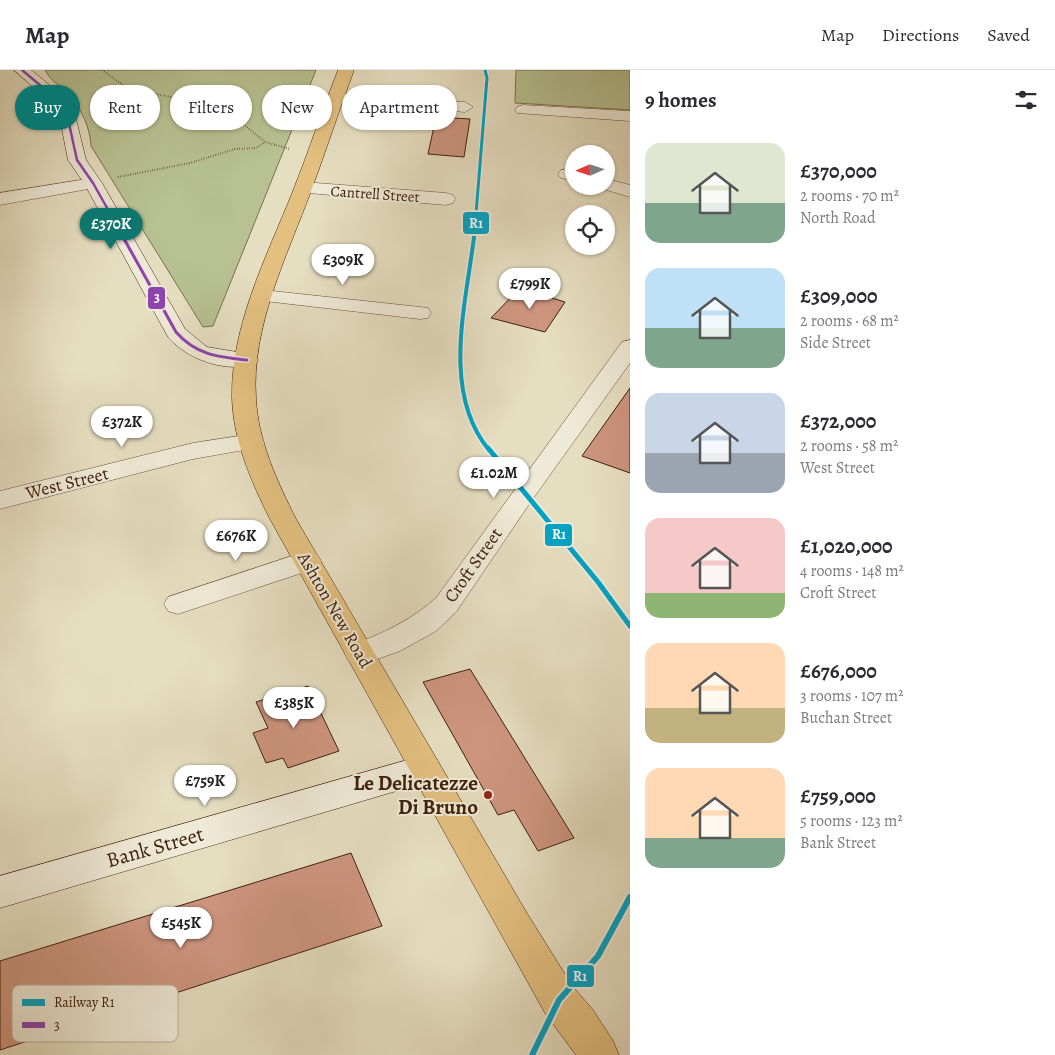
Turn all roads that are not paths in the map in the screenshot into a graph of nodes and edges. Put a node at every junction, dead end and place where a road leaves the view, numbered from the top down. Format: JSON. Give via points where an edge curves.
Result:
{"nodes":[{"id":1,"x":22,"y":70,"type":"edge"},
{"id":2,"x":346,"y":70,"type":"edge"},
{"id":3,"x":335,"y":98,"type":"junction"},
{"id":4,"x":465,"y":107,"type":"dead end"},
{"id":5,"x":523,"y":110,"type":"dead end"},
{"id":6,"x":630,"y":116,"type":"edge"},
{"id":7,"x":93,"y":183,"type":"junction"},
{"id":8,"x":615,"y":187,"type":"edge"},
{"id":9,"x":303,"y":188,"type":"junction"},
{"id":10,"x":630,"y":191,"type":"edge"},
{"id":11,"x":0,"y":199,"type":"edge"},
{"id":12,"x":446,"y":199,"type":"dead end"},
{"id":13,"x":263,"y":296,"type":"junction"},
{"id":14,"x":420,"y":313,"type":"dead end"},
{"id":15,"x":630,"y":347,"type":"edge"},
{"id":16,"x":247,"y":360,"type":"junction"},
{"id":17,"x":252,"y":442,"type":"junction"},
{"id":18,"x":0,"y":500,"type":"edge"},
{"id":19,"x":307,"y":561,"type":"junction"},
{"id":20,"x":178,"y":604,"type":"dead end"},
{"id":21,"x":360,"y":654,"type":"junction"},
{"id":22,"x":425,"y":769,"type":"junction"},
{"id":23,"x":0,"y":892,"type":"edge"},
{"id":24,"x":599,"y":1055,"type":"edge"}],
"edges":[{"from":1,"to":7,"type":"street","via":[[47,91],[68,119],[74,134],[77,160]]},
{"from":2,"to":3,"type":"main road","name":"Ashton New Road"},
{"from":3,"to":4,"type":"street"},
{"from":3,"to":9,"type":"main road","name":"Ashton New Road"},
{"from":5,"to":6,"type":"street"},
{"from":7,"to":11,"type":"street"},
{"from":7,"to":16,"type":"street","via":[[176,332],[187,346],[210,357]]},
{"from":8,"to":10,"type":"street"},
{"from":9,"to":12,"type":"street","name":"Cantrell Street"},
{"from":9,"to":13,"type":"main road","name":"Ashton New Road"},
{"from":13,"to":14,"type":"street"},
{"from":13,"to":16,"type":"main road","name":"Ashton New Road"},
{"from":15,"to":21,"type":"street","name":"Croft Street","via":[[446,605],[426,623],[390,643]]},
{"from":16,"to":17,"type":"main road","name":"Ashton New Road","via":[[244,397]]},
{"from":17,"to":18,"type":"street","name":"West Street","via":[[193,451]]},
{"from":17,"to":19,"type":"main road","name":"Ashton New Road","via":[[265,481]]},
{"from":19,"to":20,"type":"street"},
{"from":19,"to":21,"type":"main road","name":"Ashton New Road"},
{"from":21,"to":22,"type":"main road","name":"Ashton New Road"},
{"from":22,"to":23,"type":"street","name":"Bank Street"},
{"from":22,"to":24,"type":"main road","name":"Ashton New Road","via":[[554,992]]}]}
